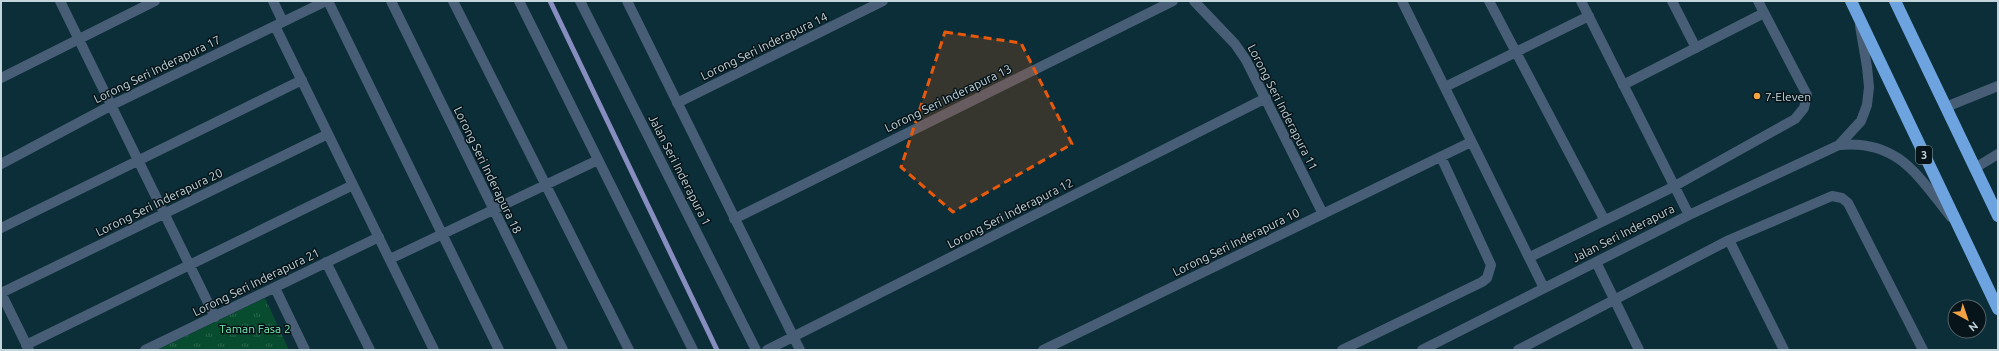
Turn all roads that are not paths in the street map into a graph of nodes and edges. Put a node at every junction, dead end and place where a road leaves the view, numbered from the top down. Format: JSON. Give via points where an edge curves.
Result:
{"nodes":[{"id":1,"x":60,"y":1,"type":"edge"},
{"id":2,"x":155,"y":1,"type":"edge"},
{"id":3,"x":273,"y":1,"type":"edge"},
{"id":4,"x":327,"y":1,"type":"edge"},
{"id":5,"x":391,"y":1,"type":"edge"},
{"id":6,"x":453,"y":1,"type":"edge"},
{"id":7,"x":519,"y":1,"type":"edge"},
{"id":8,"x":580,"y":1,"type":"edge"},
{"id":9,"x":627,"y":1,"type":"edge"},
{"id":10,"x":883,"y":1,"type":"edge"},
{"id":11,"x":1173,"y":1,"type":"edge"},
{"id":12,"x":1194,"y":1,"type":"edge"},
{"id":13,"x":1402,"y":1,"type":"edge"},
{"id":14,"x":1489,"y":1,"type":"edge"},
{"id":15,"x":1581,"y":1,"type":"edge"},
{"id":16,"x":1672,"y":1,"type":"edge"},
{"id":17,"x":1758,"y":1,"type":"edge"},
{"id":18,"x":1851,"y":1,"type":"edge"},
{"id":19,"x":1895,"y":1,"type":"edge"},
{"id":20,"x":1764,"y":14,"type":"junction"},
{"id":21,"x":1857,"y":15,"type":"junction"},
{"id":22,"x":1589,"y":16,"type":"junction"},
{"id":23,"x":279,"y":24,"type":"junction"},
{"id":24,"x":79,"y":39,"type":"junction"},
{"id":25,"x":1696,"y":48,"type":"junction"},
{"id":26,"x":1516,"y":52,"type":"junction"},
{"id":27,"x":1,"y":78,"type":"edge"},
{"id":28,"x":302,"y":80,"type":"junction"},
{"id":29,"x":1623,"y":85,"type":"junction"},
{"id":30,"x":1998,"y":86,"type":"edge"},
{"id":31,"x":1444,"y":87,"type":"junction"},
{"id":32,"x":1266,"y":98,"type":"junction"},
{"id":33,"x":677,"y":103,"type":"junction"},
{"id":34,"x":112,"y":105,"type":"junction"},
{"id":35,"x":1946,"y":107,"type":"junction"},
{"id":36,"x":328,"y":134,"type":"junction"},
{"id":37,"x":1471,"y":142,"type":"junction"},
{"id":38,"x":1839,"y":144,"type":"junction"},
{"id":39,"x":1998,"y":154,"type":"edge"},
{"id":40,"x":1441,"y":157,"type":"junction"},
{"id":41,"x":598,"y":160,"type":"junction"},
{"id":42,"x":139,"y":161,"type":"junction"},
{"id":43,"x":1,"y":164,"type":"edge"},
{"id":44,"x":1975,"y":168,"type":"junction"},
{"id":45,"x":353,"y":185,"type":"junction"},
{"id":46,"x":546,"y":185,"type":"junction"},
{"id":47,"x":1673,"y":186,"type":"junction"},
{"id":48,"x":1994,"y":198,"type":"edge"},
{"id":49,"x":494,"y":210,"type":"junction"},
{"id":50,"x":164,"y":214,"type":"junction"},
{"id":51,"x":1323,"y":214,"type":"junction"},
{"id":52,"x":1689,"y":215,"type":"junction"},
{"id":53,"x":1998,"y":216,"type":"edge"},
{"id":54,"x":734,"y":219,"type":"junction"},
{"id":55,"x":1604,"y":219,"type":"junction"},
{"id":56,"x":1959,"y":226,"type":"junction"},
{"id":57,"x":1,"y":228,"type":"edge"},
{"id":58,"x":442,"y":235,"type":"junction"},
{"id":59,"x":379,"y":237,"type":"junction"},
{"id":60,"x":1729,"y":240,"type":"junction"},
{"id":61,"x":1530,"y":257,"type":"junction"},
{"id":62,"x":390,"y":259,"type":"junction"},
{"id":63,"x":326,"y":262,"type":"junction"},
{"id":64,"x":1596,"y":262,"type":"junction"},
{"id":65,"x":190,"y":265,"type":"junction"},
{"id":66,"x":274,"y":288,"type":"junction"},
{"id":67,"x":1544,"y":288,"type":"junction"},
{"id":68,"x":1,"y":293,"type":"edge"},
{"id":69,"x":1615,"y":299,"type":"junction"},
{"id":70,"x":1998,"y":308,"type":"edge"},
{"id":71,"x":215,"y":316,"type":"junction"},
{"id":72,"x":793,"y":337,"type":"junction"},
{"id":73,"x":28,"y":348,"type":"edge"},
{"id":74,"x":145,"y":350,"type":"edge"},
{"id":75,"x":305,"y":350,"type":"edge"},
{"id":76,"x":370,"y":350,"type":"edge"},
{"id":77,"x":434,"y":350,"type":"edge"},
{"id":78,"x":499,"y":350,"type":"edge"},
{"id":79,"x":563,"y":350,"type":"edge"},
{"id":80,"x":629,"y":350,"type":"edge"},
{"id":81,"x":693,"y":350,"type":"edge"},
{"id":82,"x":756,"y":350,"type":"edge"},
{"id":83,"x":767,"y":350,"type":"edge"},
{"id":84,"x":800,"y":350,"type":"edge"},
{"id":85,"x":1042,"y":350,"type":"edge"},
{"id":86,"x":1342,"y":350,"type":"edge"},
{"id":87,"x":1422,"y":350,"type":"edge"},
{"id":88,"x":1518,"y":350,"type":"edge"},
{"id":89,"x":1639,"y":350,"type":"edge"},
{"id":90,"x":1784,"y":350,"type":"edge"},
{"id":91,"x":1924,"y":350,"type":"edge"}],
"edges":[{"from":1,"to":24,"type":"street"},
{"from":2,"to":24,"type":"street"},
{"from":3,"to":23,"type":"street"},
{"from":4,"to":23,"type":"street","name":"Lorong Seri Inderapura 17"},
{"from":4,"to":58,"type":"street"},
{"from":5,"to":49,"type":"street","name":"Lorong Seri Inderapura 18"},
{"from":6,"to":46,"type":"street"},
{"from":7,"to":41,"type":"street"},
{"from":8,"to":82,"type":"street","name":"Jalan Seri Inderapura 1"},
{"from":9,"to":33,"type":"street"},
{"from":10,"to":33,"type":"street","name":"Lorong Seri Inderapura 14"},
{"from":11,"to":54,"type":"street","name":"Lorong Seri Inderapura 13"},
{"from":12,"to":32,"type":"street","name":"Lorong Seri Inderapura 11","via":[[1235,44]]},
{"from":13,"to":31,"type":"street"},
{"from":14,"to":26,"type":"street"},
{"from":15,"to":22,"type":"street"},
{"from":16,"to":25,"type":"street"},
{"from":17,"to":20,"type":"street"},
{"from":18,"to":21,"type":"highway","number":"3"},
{"from":19,"to":35,"type":"highway"},
{"from":20,"to":25,"type":"street"},
{"from":20,"to":47,"type":"street","via":[[1807,95],[1804,108],[1795,119]]},
{"from":21,"to":38,"type":"street","via":[[1867,66],[1867,105],[1860,121]]},
{"from":21,"to":56,"type":"highway","number":"3"},
{"from":22,"to":26,"type":"street"},
{"from":22,"to":29,"type":"street"},
{"from":23,"to":28,"type":"street"},
{"from":23,"to":34,"type":"street","name":"Lorong Seri Inderapura 17"},
{"from":24,"to":27,"type":"street"},
{"from":24,"to":34,"type":"street"},
{"from":25,"to":29,"type":"street"},
{"from":26,"to":31,"type":"street"},
{"from":26,"to":55,"type":"street"},
{"from":28,"to":36,"type":"street"},
{"from":28,"to":42,"type":"street"},
{"from":29,"to":47,"type":"street"},
{"from":30,"to":35,"type":"street"},
{"from":31,"to":37,"type":"street"},
{"from":32,"to":51,"type":"street","name":"Lorong Seri Inderapura 11"},
{"from":32,"to":72,"type":"street","name":"Lorong Seri Inderapura 12"},
{"from":33,"to":54,"type":"street"},
{"from":34,"to":42,"type":"street"},
{"from":34,"to":43,"type":"street","name":"Lorong Seri Inderapura 17"},
{"from":35,"to":44,"type":"highway"},
{"from":36,"to":45,"type":"street"},
{"from":36,"to":50,"type":"street","name":"Lorong Seri Inderapura 20"},
{"from":37,"to":40,"type":"street","name":"Lorong Seri Inderapura 10"},
{"from":37,"to":61,"type":"street"},
{"from":38,"to":52,"type":"street","name":"Jalan Seri Inderapura"},
{"from":38,"to":56,"type":"street","via":[[1866,144],[1896,156],[1922,181]]},
{"from":39,"to":44,"type":"street"},
{"from":40,"to":51,"type":"street","name":"Lorong Seri Inderapura 10"},
{"from":40,"to":86,"type":"street","via":[[1491,265],[1490,272],[1482,282]]},
{"from":41,"to":46,"type":"street"},
{"from":41,"to":81,"type":"street"},
{"from":42,"to":50,"type":"street"},
{"from":42,"to":57,"type":"street"},
{"from":44,"to":48,"type":"highway"},
{"from":45,"to":59,"type":"street"},
{"from":45,"to":65,"type":"street"},
{"from":46,"to":49,"type":"street"},
{"from":46,"to":80,"type":"street"},
{"from":47,"to":52,"type":"street"},
{"from":47,"to":55,"type":"street"},
{"from":48,"to":53,"type":"highway"},
{"from":49,"to":58,"type":"street"},
{"from":49,"to":79,"type":"street","name":"Lorong Seri Inderapura 18"},
{"from":50,"to":65,"type":"street"},
{"from":50,"to":68,"type":"street","name":"Lorong Seri Inderapura 20"},
{"from":51,"to":85,"type":"street","name":"Lorong Seri Inderapura 10"},
{"from":52,"to":64,"type":"street","name":"Jalan Seri Inderapura"},
{"from":54,"to":72,"type":"street"},
{"from":55,"to":61,"type":"street"},
{"from":56,"to":70,"type":"highway","number":"3"},
{"from":58,"to":62,"type":"street"},
{"from":58,"to":78,"type":"street"},
{"from":59,"to":62,"type":"street"},
{"from":59,"to":63,"type":"street","name":"Lorong Seri Inderapura 21"},
{"from":60,"to":69,"type":"street"},
{"from":60,"to":90,"type":"street"},
{"from":60,"to":91,"type":"street","via":[[1832,196],[1842,198],[1848,203]]},
{"from":61,"to":67,"type":"street"},
{"from":62,"to":77,"type":"street"},
{"from":63,"to":66,"type":"street","name":"Lorong Seri Inderapura 21"},
{"from":63,"to":76,"type":"street"},
{"from":64,"to":67,"type":"street","name":"Jalan Seri Inderapura"},
{"from":64,"to":69,"type":"street"},
{"from":65,"to":71,"type":"street"},
{"from":65,"to":73,"type":"street"},
{"from":66,"to":71,"type":"street","name":"Lorong Seri Inderapura 21"},
{"from":66,"to":75,"type":"street"},
{"from":67,"to":87,"type":"street","name":"Jalan Seri Inderapura"},
{"from":68,"to":73,"type":"street"},
{"from":69,"to":88,"type":"street"},
{"from":69,"to":89,"type":"street"},
{"from":71,"to":74,"type":"street","name":"Lorong Seri Inderapura 21"},
{"from":72,"to":83,"type":"street","name":"Lorong Seri Inderapura 12"},
{"from":72,"to":84,"type":"street"}]}
